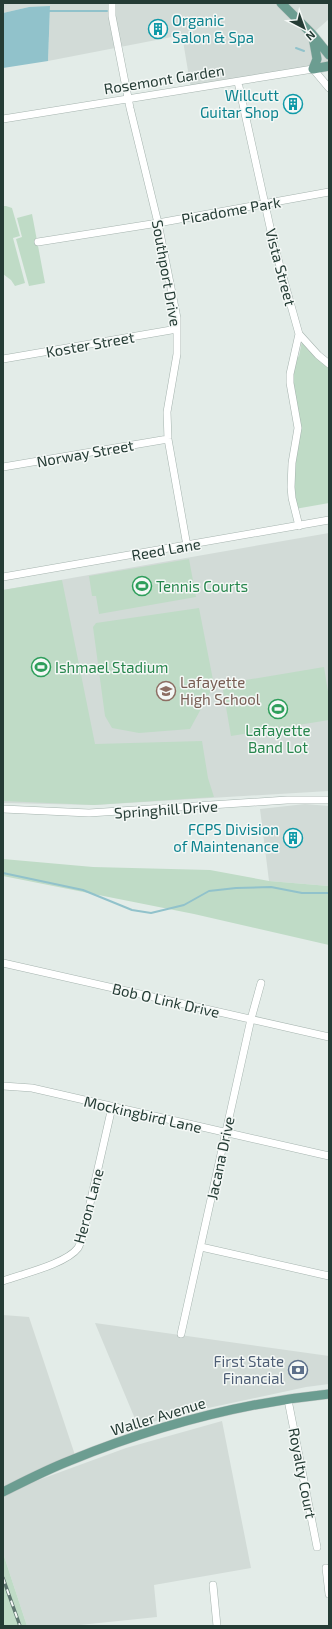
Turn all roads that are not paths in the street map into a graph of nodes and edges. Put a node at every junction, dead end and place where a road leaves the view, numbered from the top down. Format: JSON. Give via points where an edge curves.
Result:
{"nodes":[{"id":1,"x":112,"y":3,"type":"edge"},
{"id":2,"x":281,"y":3,"type":"edge"},
{"id":3,"x":312,"y":34,"type":"junction"},
{"id":4,"x":329,"y":55,"type":"edge"},
{"id":5,"x":329,"y":66,"type":"edge"},
{"id":6,"x":313,"y":69,"type":"junction"},
{"id":7,"x":238,"y":82,"type":"junction"},
{"id":8,"x":329,"y":88,"type":"edge"},
{"id":9,"x":128,"y":99,"type":"junction"},
{"id":10,"x":3,"y":119,"type":"edge"},
{"id":11,"x":329,"y":192,"type":"edge"},
{"id":12,"x":266,"y":204,"type":"junction"},
{"id":13,"x":158,"y":223,"type":"junction"},
{"id":14,"x":38,"y":242,"type":"dead end"},
{"id":15,"x":178,"y":329,"type":"junction"},
{"id":16,"x":299,"y":334,"type":"junction"},
{"id":17,"x":3,"y":359,"type":"edge"},
{"id":18,"x":329,"y":364,"type":"edge"},
{"id":19,"x":168,"y":439,"type":"junction"},
{"id":20,"x":3,"y":467,"type":"edge"},
{"id":21,"x":329,"y":520,"type":"edge"},
{"id":22,"x":299,"y":526,"type":"junction"},
{"id":23,"x":187,"y":546,"type":"junction"},
{"id":24,"x":3,"y":577,"type":"edge"},
{"id":25,"x":329,"y":800,"type":"edge"},
{"id":26,"x":3,"y":809,"type":"edge"},
{"id":27,"x":3,"y":963,"type":"edge"},
{"id":28,"x":261,"y":983,"type":"dead end"},
{"id":29,"x":251,"y":1019,"type":"junction"},
{"id":30,"x":329,"y":1037,"type":"edge"},
{"id":31,"x":3,"y":1086,"type":"edge"},
{"id":32,"x":112,"y":1107,"type":"junction"},
{"id":33,"x":226,"y":1133,"type":"junction"},
{"id":34,"x":329,"y":1156,"type":"edge"},
{"id":35,"x":201,"y":1247,"type":"junction"},
{"id":36,"x":329,"y":1276,"type":"edge"},
{"id":37,"x":3,"y":1281,"type":"edge"},
{"id":38,"x":181,"y":1334,"type":"dead end"},
{"id":39,"x":329,"y":1394,"type":"edge"},
{"id":40,"x":288,"y":1400,"type":"junction"},
{"id":41,"x":3,"y":1492,"type":"edge"},
{"id":42,"x":317,"y":1546,"type":"dead end"},
{"id":43,"x":326,"y":1568,"type":"dead end"},
{"id":44,"x":213,"y":1585,"type":"dead end"},
{"id":45,"x":329,"y":1594,"type":"edge"},
{"id":46,"x":217,"y":1626,"type":"edge"}],
"edges":[{"from":1,"to":9,"type":"street","name":"Southport Drive","via":[[112,16]]},
{"from":2,"to":3,"type":"main road"},
{"from":3,"to":4,"type":"main road"},
{"from":3,"to":6,"type":"main road","via":[[317,59]]},
{"from":5,"to":6,"type":"main road","name":"Rosemont Garden"},
{"from":6,"to":7,"type":"street","name":"Rosemont Garden"},
{"from":6,"to":8,"type":"street"},
{"from":7,"to":9,"type":"street","name":"Rosemont Garden"},
{"from":7,"to":12,"type":"street","name":"Vista Street"},
{"from":9,"to":10,"type":"street","name":"Rosemont Garden"},
{"from":9,"to":13,"type":"street","name":"Southport Drive"},
{"from":11,"to":12,"type":"street","name":"Picadome Park"},
{"from":12,"to":13,"type":"street","name":"Picadome Park"},
{"from":12,"to":16,"type":"street","name":"Vista Street","via":[[274,245]]},
{"from":13,"to":14,"type":"street","name":"Picadome Park"},
{"from":13,"to":15,"type":"street","name":"Southport Drive"},
{"from":15,"to":17,"type":"street","name":"Koster Street"},
{"from":15,"to":19,"type":"street","name":"Southport Drive","via":[[177,354],[167,412]]},
{"from":16,"to":18,"type":"street"},
{"from":16,"to":22,"type":"street","via":[[290,374],[298,428],[291,486]]},
{"from":19,"to":20,"type":"street","name":"Norway Street"},
{"from":19,"to":23,"type":"street","name":"Southport Drive"},
{"from":21,"to":22,"type":"street","name":"Reed Lane"},
{"from":22,"to":23,"type":"street","name":"Reed Lane"},
{"from":23,"to":24,"type":"street","name":"Reed Lane"},
{"from":25,"to":26,"type":"street","name":"Springhill Drive","via":[[287,800],[89,813]]},
{"from":27,"to":29,"type":"street","name":"Bob O Link Drive"},
{"from":28,"to":29,"type":"street","name":"Jacana Drive"},
{"from":29,"to":30,"type":"street","name":"Bob O Link Drive"},
{"from":29,"to":33,"type":"street","name":"Jacana Drive"},
{"from":31,"to":32,"type":"street","name":"Mockingbird Lane","via":[[32,1088]]},
{"from":32,"to":33,"type":"street","name":"Mockingbird Lane"},
{"from":32,"to":37,"type":"street","name":"Heron Lane","via":[[78,1248],[62,1260]]},
{"from":33,"to":34,"type":"street","name":"Mockingbird Lane"},
{"from":33,"to":35,"type":"street","name":"Jacana Drive"},
{"from":35,"to":36,"type":"street"},
{"from":35,"to":38,"type":"street","name":"Jacana Drive"},
{"from":39,"to":40,"type":"main road","name":"Waller Avenue"},
{"from":40,"to":41,"type":"main road","name":"Waller Avenue","via":[[217,1413],[161,1428],[69,1461]]},
{"from":40,"to":42,"type":"street","name":"Royalty Court"},
{"from":43,"to":45,"type":"street"},
{"from":44,"to":46,"type":"street"}]}
